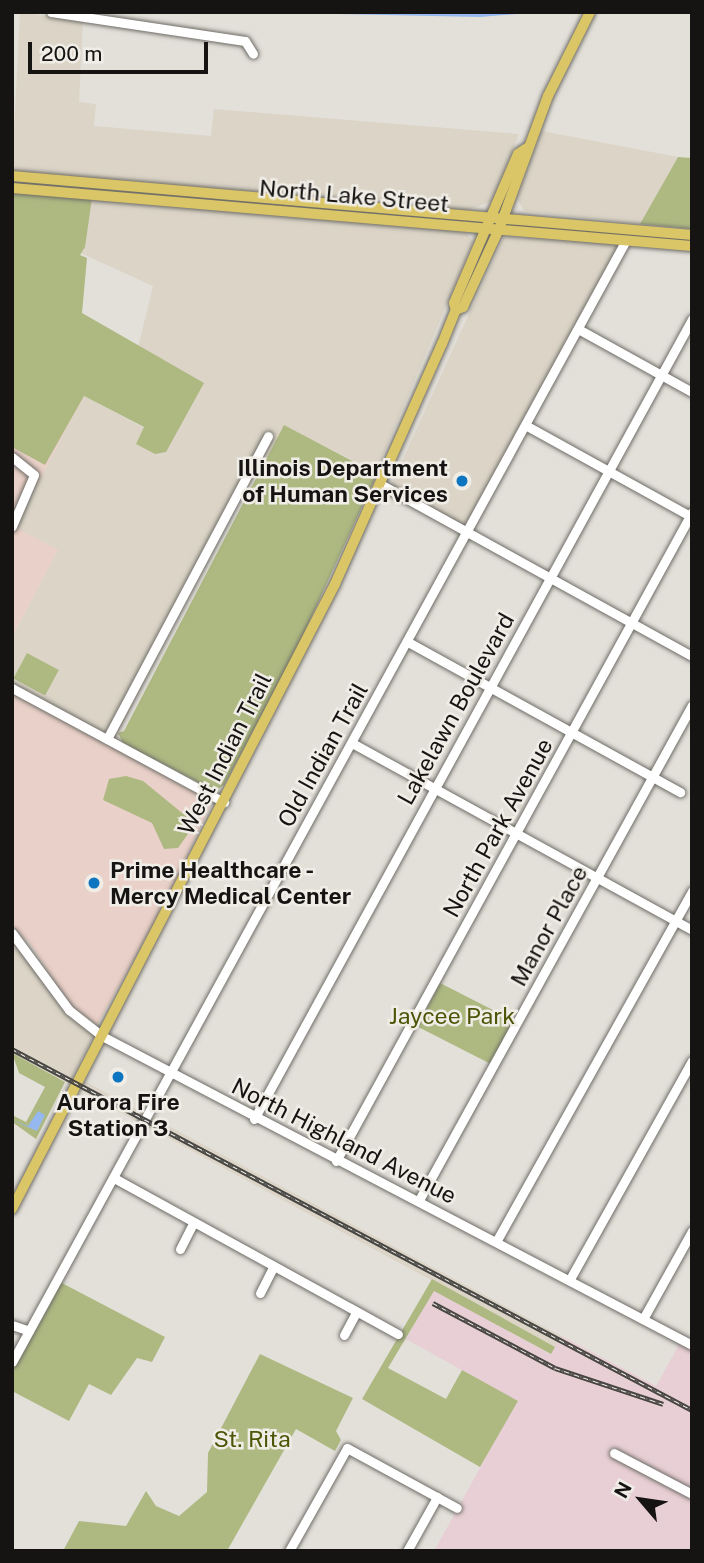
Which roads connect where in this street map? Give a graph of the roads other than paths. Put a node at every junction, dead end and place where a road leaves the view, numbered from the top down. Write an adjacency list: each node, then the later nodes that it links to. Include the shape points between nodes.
1 (51, 12): 3 (street, via 245,41)
2 (590, 12): 4 (main road, West Indian Trail)
3 (253, 54)
4 (527, 148): 7 (main road, West Indian Trail, via 518,153); 8 (main road, West Indian Trail, via 529,156)
5 (12, 176): 7 (main road, North Lake Street)
6 (12, 188): 9 (main road, North Lake Street)
7 (491, 217): 8 (main road, North Lake Street); 9 (main road, West Indian Trail)
8 (503, 218): 10 (main road, West Indian Trail); 11 (main road, North Lake Street)
9 (486, 228): 10 (main road, North Lake Street); 14 (main road, West Indian Trail, via 454,303)
10 (499, 229): 12 (main road, North Lake Street); 14 (main road, West Indian Trail, via 463,307)
11 (692, 234)
12 (626, 240): 13 (main road, North Lake Street); 16 (street, Old Indian Trail)
13 (692, 247)
14 (456, 310): 23 (main road, West Indian Trail)
15 (692, 319): 17 (street, Lakelawn Boulevard)
16 (580, 330): 17 (street); 19 (street, Old Indian Trail)
17 (662, 375): 18 (street); 22 (street, Lakelawn Boulevard)
18 (692, 392)
19 (527, 426): 22 (street); 26 (street, Old Indian Trail)
20 (268, 436): 35 (street)
21 (12, 457): 25 (street, via 34,474)
22 (609, 471): 24 (street); 27 (street, Lakelawn Boulevard)
23 (382, 485): 26 (street); 40 (main road, West Indian Trail)
24 (691, 515): 28 (street, North Park Avenue)
25 (12, 526)
26 (468, 532): 27 (street); 29 (street, Old Indian Trail)
27 (550, 578): 28 (street); 31 (street, Lakelawn Boulevard)
28 (632, 623): 30 (street); 34 (street, North Park Avenue)
29 (408, 642): 31 (street); 36 (street, Old Indian Trail)
30 (692, 656)
31 (490, 687): 34 (street); 38 (street, Lakelawn Boulevard)
32 (12, 688): 35 (street)
33 (692, 705): 37 (street, Manor Place)
34 (572, 732): 37 (street); 41 (street, North Park Avenue)
35 (107, 740): 40 (street)
36 (352, 743): 38 (street); 49 (street, Old Indian Trail)
37 (653, 777): 39 (street); 42 (street, Manor Place)
38 (434, 789): 41 (street); 50 (street, Lakelawn Boulevard)
39 (680, 792)
40 (224, 802): 47 (main road, West Indian Trail)
41 (516, 834): 42 (street); 51 (street, North Park Avenue)
42 (597, 879): 44 (street); 53 (street, Manor Place)
43 (692, 891): 44 (street)
44 (675, 921): 45 (street); 57 (street)
45 (692, 930)
46 (12, 933): 47 (street, North Highland Avenue, via 69,1010)
47 (102, 1036): 49 (street, North Highland Avenue); 54 (main road, West Indian Trail)
48 (692, 1061): 60 (street)
49 (171, 1073): 50 (street, North Highland Avenue); 52 (street, Old Indian Trail)
50 (254, 1119): 51 (street, North Highland Avenue)
51 (336, 1161): 53 (street, North Highland Avenue)
52 (114, 1178): 55 (street); 65 (street, Old Indian Trail)
53 (419, 1200): 57 (street, North Highland Avenue)
54 (12, 1209)
55 (193, 1224): 58 (street); 59 (street)
56 (692, 1230): 63 (street)
57 (497, 1240): 60 (street, North Highland Avenue)
58 (180, 1249)
59 (273, 1267): 61 (street); 62 (street)
60 (570, 1279): 63 (street, North Highland Avenue)
61 (260, 1293)
62 (356, 1312): 66 (street); 67 (street)
63 (643, 1319): 68 (street, North Highland Avenue)
64 (12, 1325): 65 (street)
65 (29, 1331): 69 (street, Old Indian Trail)
66 (398, 1334)
67 (344, 1335)
68 (692, 1345)
69 (12, 1362)
70 (614, 1452): 71 (street)
71 (692, 1494)
72 (437, 1497): 73 (street); 74 (street, via 347,1448); 75 (street)
73 (457, 1508)
74 (289, 1551)
75 (407, 1551)

